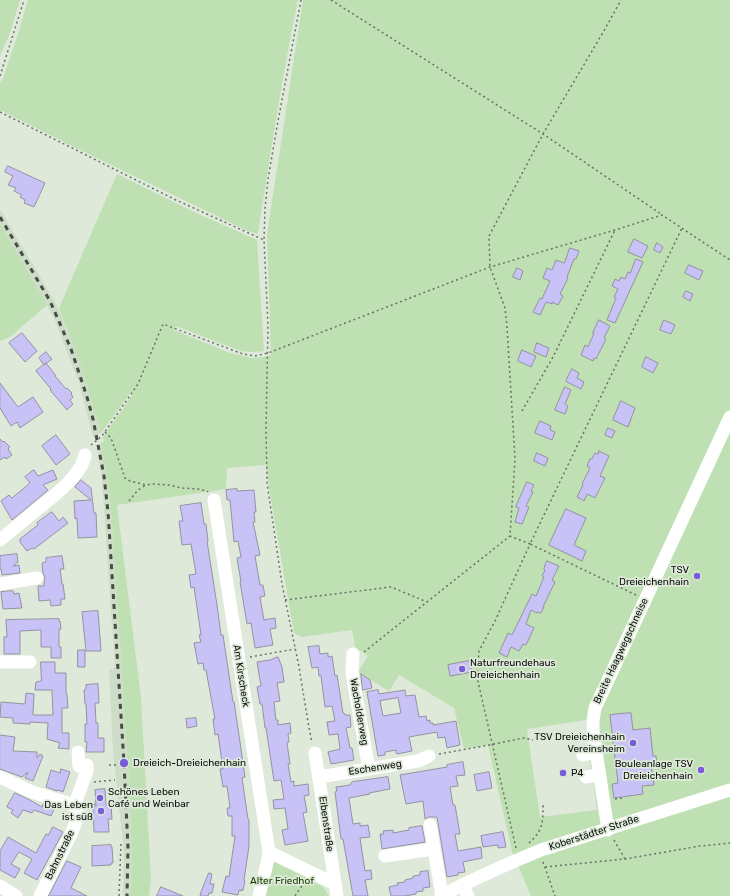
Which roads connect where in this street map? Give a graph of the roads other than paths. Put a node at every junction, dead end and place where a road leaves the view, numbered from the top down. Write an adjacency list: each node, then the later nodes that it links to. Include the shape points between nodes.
1 (730, 417): 11 (street, Breite Haagwegschneise, via 595,708 593,721 587,732)
2 (88, 450): 4 (street, via 85,460 62,489)
3 (214, 500): 25 (street, Am Kirscheck)
4 (0, 540)
5 (38, 578): 6 (street)
6 (0, 584)
7 (353, 654): 15 (street, Wacholderweg, via 352,673)
8 (0, 662): 9 (street)
9 (30, 662)
10 (78, 752): 21 (street, Bahnstraße, via 79,766 86,765 87,771)
11 (596, 752): 13 (street); 16 (street, Breite Haagwegschneise)
12 (315, 753): 17 (street, Eibenstraße)
13 (583, 755)
14 (429, 756): 15 (street, Eschenweg, via 418,761)
15 (369, 769): 17 (street, Eschenweg)
16 (599, 775): 18 (street); 23 (street, Breite Haagwegschneise)
17 (319, 777): 28 (street, Eibenstraße)
18 (586, 777)
19 (0, 778): 21 (street)
20 (730, 790): 23 (street, Koberstädter Straße)
21 (74, 806): 31 (street, Bahnstraße, via 78,812 72,832)
22 (430, 825): 24 (street, Koberstädter Straße)
23 (608, 830): 29 (street, Koberstädter Straße, via 519,859)
24 (434, 849): 26 (street); 33 (street, Koberstädter Straße)
25 (269, 852): 28 (street, via 318,876); 32 (street, Am Kirscheck)
26 (386, 856)
27 (0, 886): 30 (street)
28 (336, 890)
29 (465, 890): 33 (street, Koberstädter Straße)
30 (16, 896)
31 (40, 896)
32 (259, 896)
33 (441, 896)

